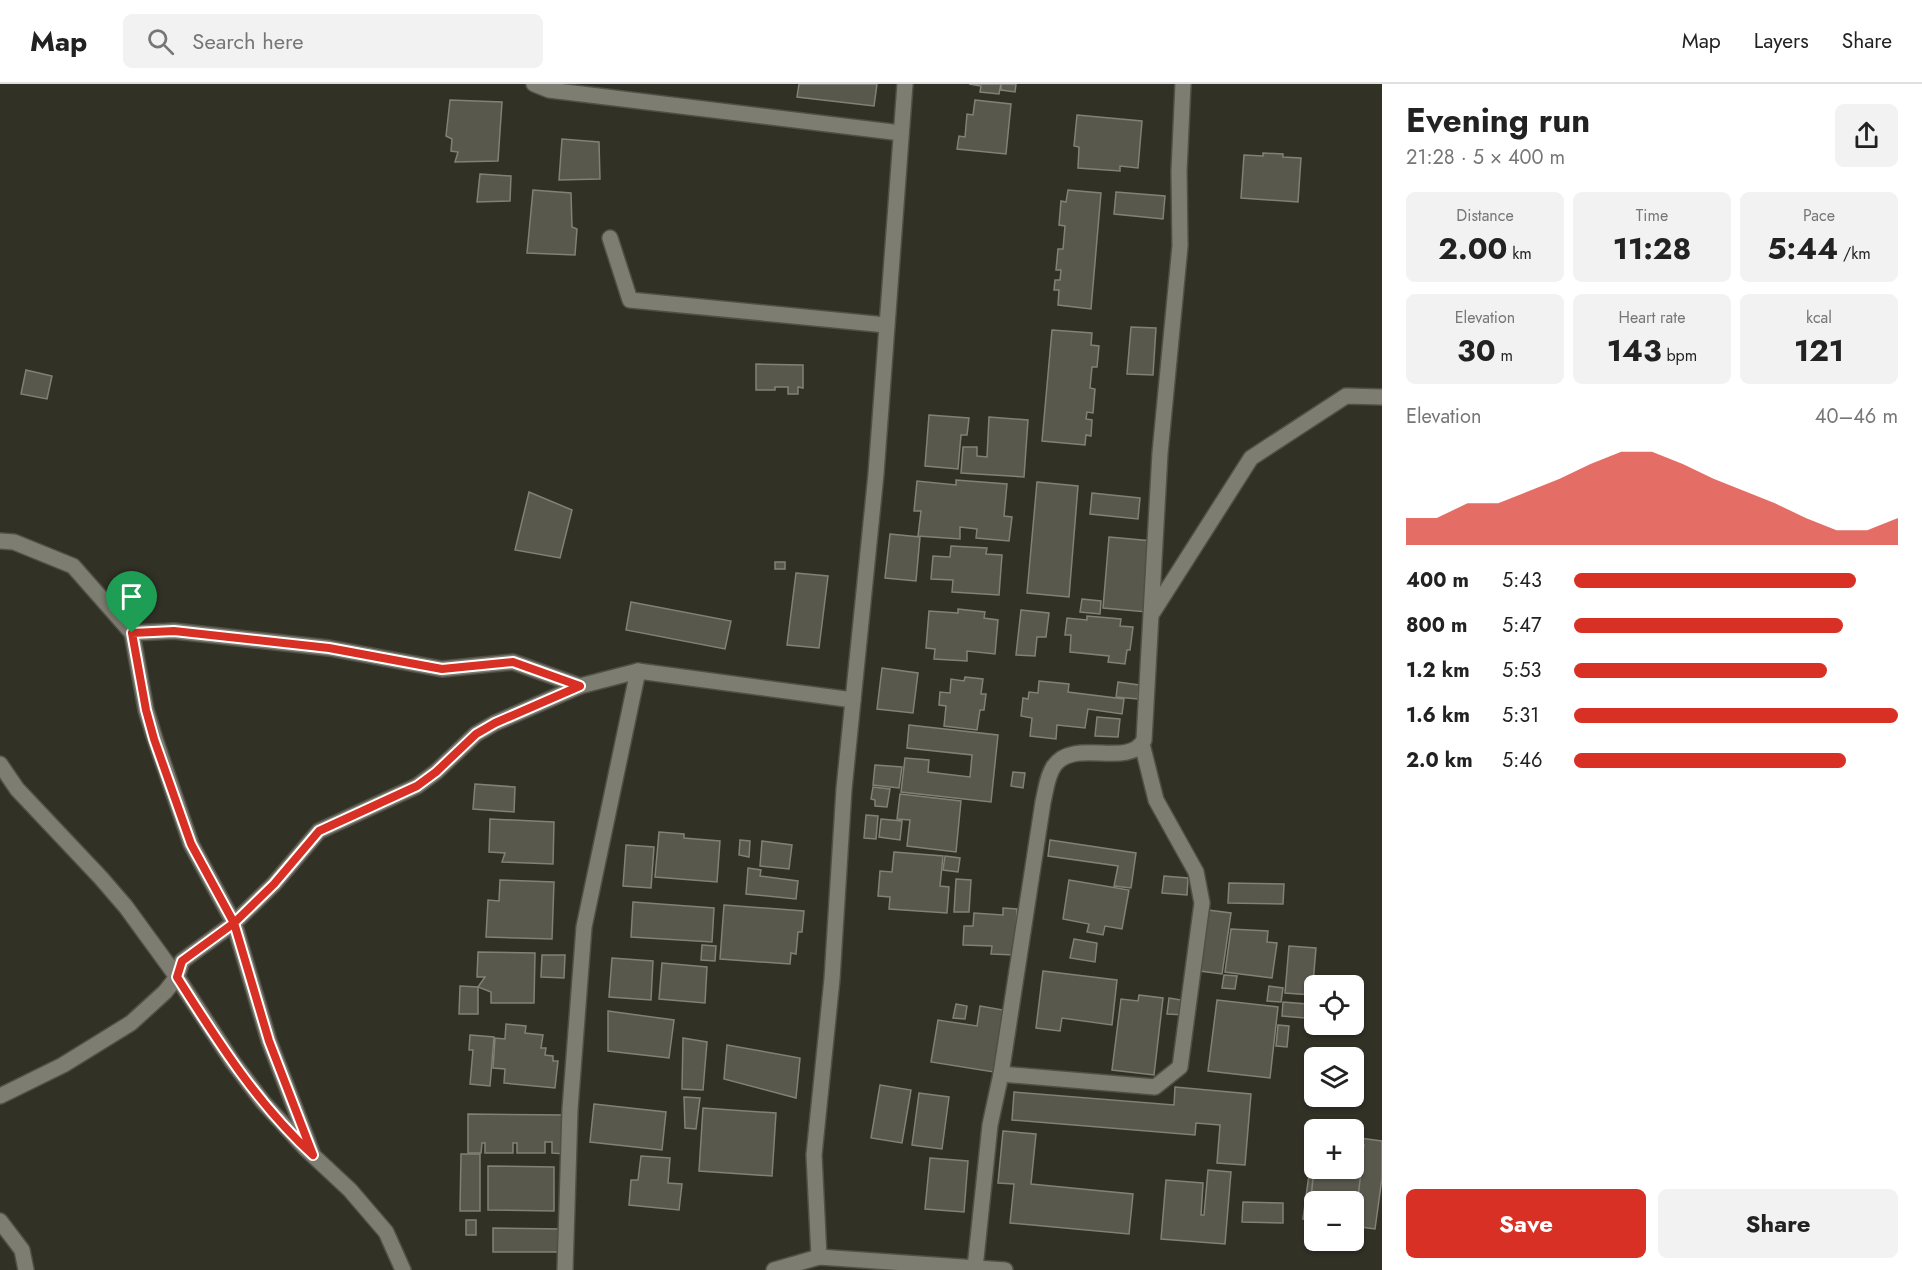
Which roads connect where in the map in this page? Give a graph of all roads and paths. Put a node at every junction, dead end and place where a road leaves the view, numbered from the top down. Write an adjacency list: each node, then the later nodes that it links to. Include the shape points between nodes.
1 (534, 84): 4 (street, via 549,90)
2 (904, 84): 4 (street)
3 (1182, 84): 9 (street, via 1180,246 1160,453)
4 (901, 133): 6 (street)
5 (610, 238): 6 (street, via 630,300)
6 (886, 325): 13 (street, via 876,474)
7 (1382, 397): 9 (street, via 1346,396 1251,458)
8 (0, 541): 10 (street, via 14,542 73,566)
9 (1152, 615): 14 (street)
10 (132, 633): 12 (street, via 174,631 329,648 442,669 513,662); 16 (street, via 154,739 191,844)
11 (638, 671): 12 (street); 13 (street); 26 (street, via 584,927 570,1109)
12 (580, 686): 16 (street, via 495,723 476,734 417,786 319,831)
13 (853, 700): 22 (street, via 814,1155)
14 (1142, 744): 18 (street, via 1129,752 1068,755 1061,758 1049,777); 18 (street, via 1156,800 1196,872 1202,903 1180,1067 1155,1087)
15 (0, 764): 17 (street, via 17,789 126,908)
16 (234, 923): 17 (street, via 182,961); 20 (street, via 269,1041)
17 (177, 977): 19 (street, via 130,1023 63,1065); 20 (street, via 263,1102)
18 (1001, 1074): 23 (street, via 990,1125)
19 (0, 1096)
20 (313, 1155): 25 (street, via 386,1232)
21 (0, 1221): 24 (street, via 22,1250)
22 (819, 1257): 23 (street); 27 (street)
23 (975, 1268): 28 (street)
24 (26, 1270)
25 (403, 1270)
26 (565, 1270)
27 (774, 1270)
28 (1005, 1270)

